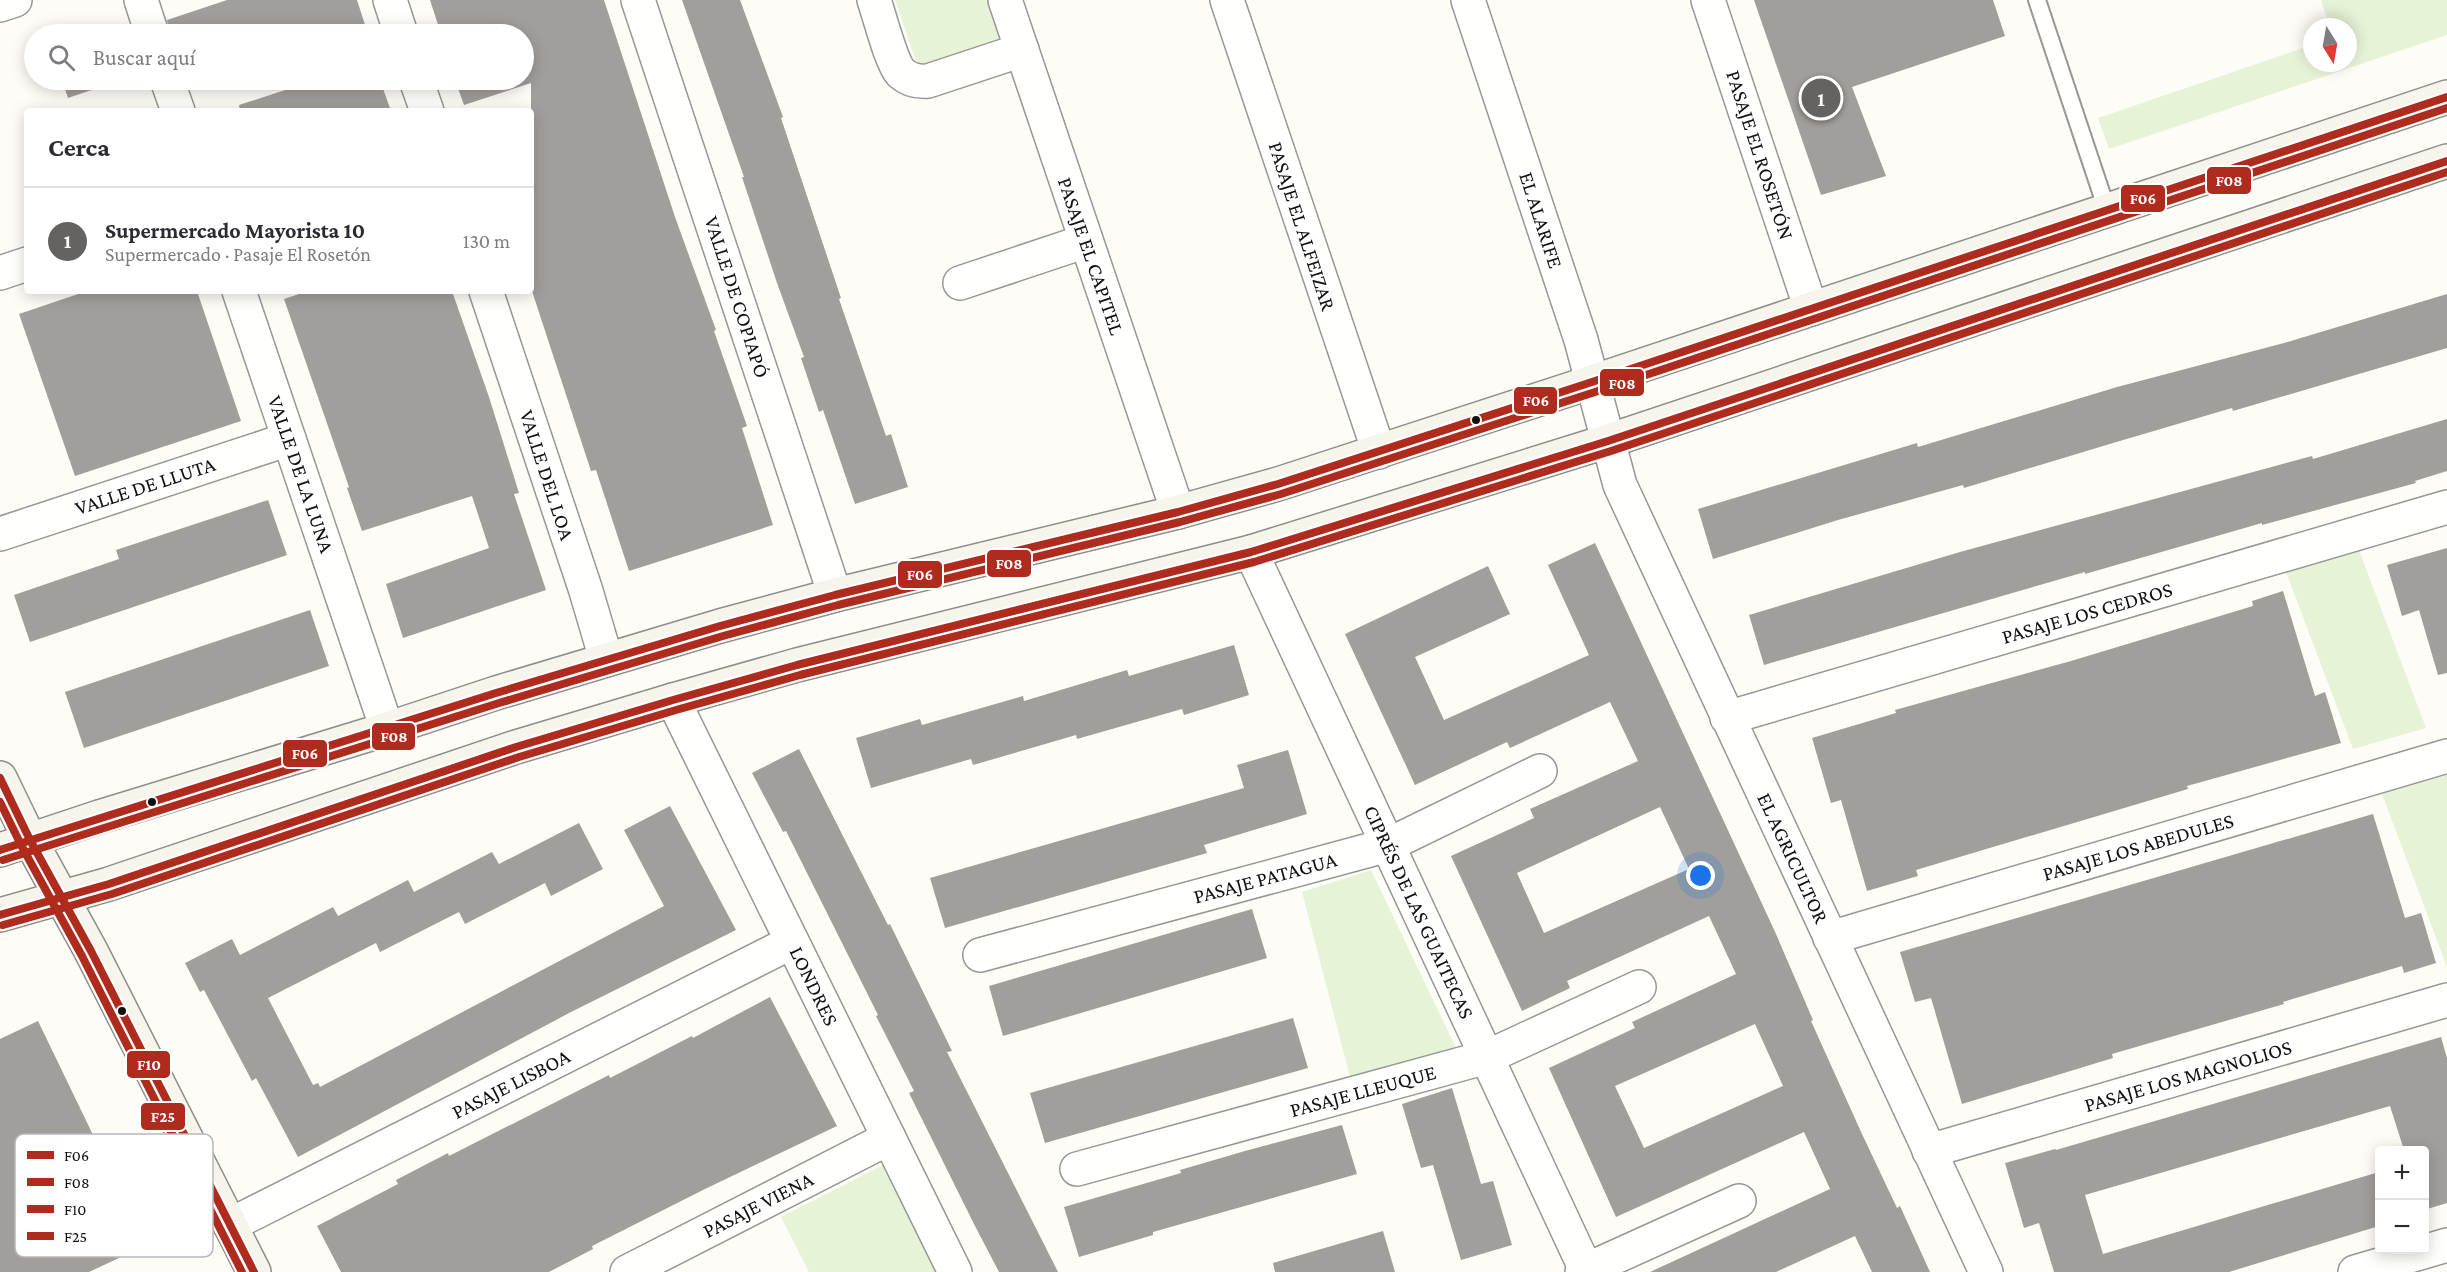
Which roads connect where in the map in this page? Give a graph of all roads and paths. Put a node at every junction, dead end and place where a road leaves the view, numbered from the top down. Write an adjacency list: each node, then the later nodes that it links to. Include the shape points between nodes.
1 (15, 0): 11 (street)
2 (141, 0): 12 (street)
3 (390, 0): 13 (street)
4 (638, 0): 37 (street, VALLE DE COPIAPÓ)
5 (874, 0): 14 (street, via 895,61 909,79 928,81)
6 (1005, 0): 14 (street, PASAJE EL CAPITEL)
7 (1227, 0): 32 (street, PASAJE EL ALFEIZAR)
8 (1468, 0): 29 (street, EL ALARIFE)
9 (1708, 0): 28 (street, PASAJE EL ROSETÓN)
10 (2037, 0): 21 (lane)
11 (0, 5)
12 (149, 24)
13 (398, 24)
14 (1022, 50): 22 (street, PASAJE EL CAPITEL)
15 (171, 90): 18 (street)
16 (420, 90): 19 (street)
17 (2447, 97): 21 (main road)
18 (177, 108)
19 (426, 108)
20 (2447, 161): 31 (main road)
21 (2108, 210): 28 (main road)
22 (1086, 241): 25 (street); 34 (street, PASAJE EL CAPITEL)
23 (24, 265): 24 (street)
24 (0, 273)
25 (960, 283)
26 (240, 294): 30 (street, VALLE DE LA LUNA)
27 (487, 294): 38 (street, VALLE DEL LOA)
28 (1811, 309): 29 (main road)
29 (1592, 382): 31 (street, EL ALARIFE); 32 (main road)
30 (289, 439): 35 (street, VALLE DE LLUTA); 41 (street, VALLE DE LA LUNA)
31 (1608, 441): 36 (main road); 40 (street, EL AGRICULTOR, via 1620,485)
32 (1379, 452): 34 (main road)
33 (2447, 507): 40 (street, PASAJE LOS CEDROS)
34 (1178, 512): 37 (main road)
35 (0, 534)
36 (1251, 552): 39 (main road, via 797,665); 46 (street, CIPRÉS DE LAS GUAITECAS)
37 (835, 595): 38 (main road)
38 (606, 660): 41 (main road)
39 (673, 700): 47 (main road, via 516,747); 50 (street, LONDRES)
40 (1728, 718): 49 (street, EL AGRICULTOR)
41 (387, 729): 45 (main road)
42 (2447, 756): 49 (street, PASAJE LOS ABEDULES)
43 (1540, 771): 46 (street, PASAJE PATAGUA)
44 (0, 778): 45 (main road)
45 (15, 845): 47 (main road)
46 (1388, 845): 51 (street, PASAJE PATAGUA); 54 (street, CIPRÉS DE LAS GUAITECAS)
47 (61, 898): 48 (main road); 55 (main road)
48 (0, 915)
49 (1830, 938): 57 (street, EL AGRICULTOR)
50 (792, 942): 56 (street, LONDRES); 61 (street, PASAJE LISBOA)
51 (980, 955)
52 (1639, 987): 54 (street, PASAJE LLEUQUE)
53 (2447, 1000): 57 (street, PASAJE LOS MAGNOLIOS)
54 (1487, 1057): 58 (street, PASAJE LLEUQUE); 66 (street, CIPRÉS DE LAS GUAITECAS)
55 (184, 1134)
56 (889, 1138): 64 (street, PASAJE VIENA); 65 (street, LONDRES)
57 (1929, 1151): 67 (street, EL AGRICULTOR)
58 (1077, 1169)
59 (213, 1191): 61 (main road)
60 (1739, 1201): 66 (street)
61 (230, 1225): 63 (main road)
62 (2447, 1245): 68 (street)
63 (254, 1272)
64 (627, 1272)
65 (955, 1272)
66 (1585, 1272)
67 (1986, 1272)
68 (2355, 1272)

